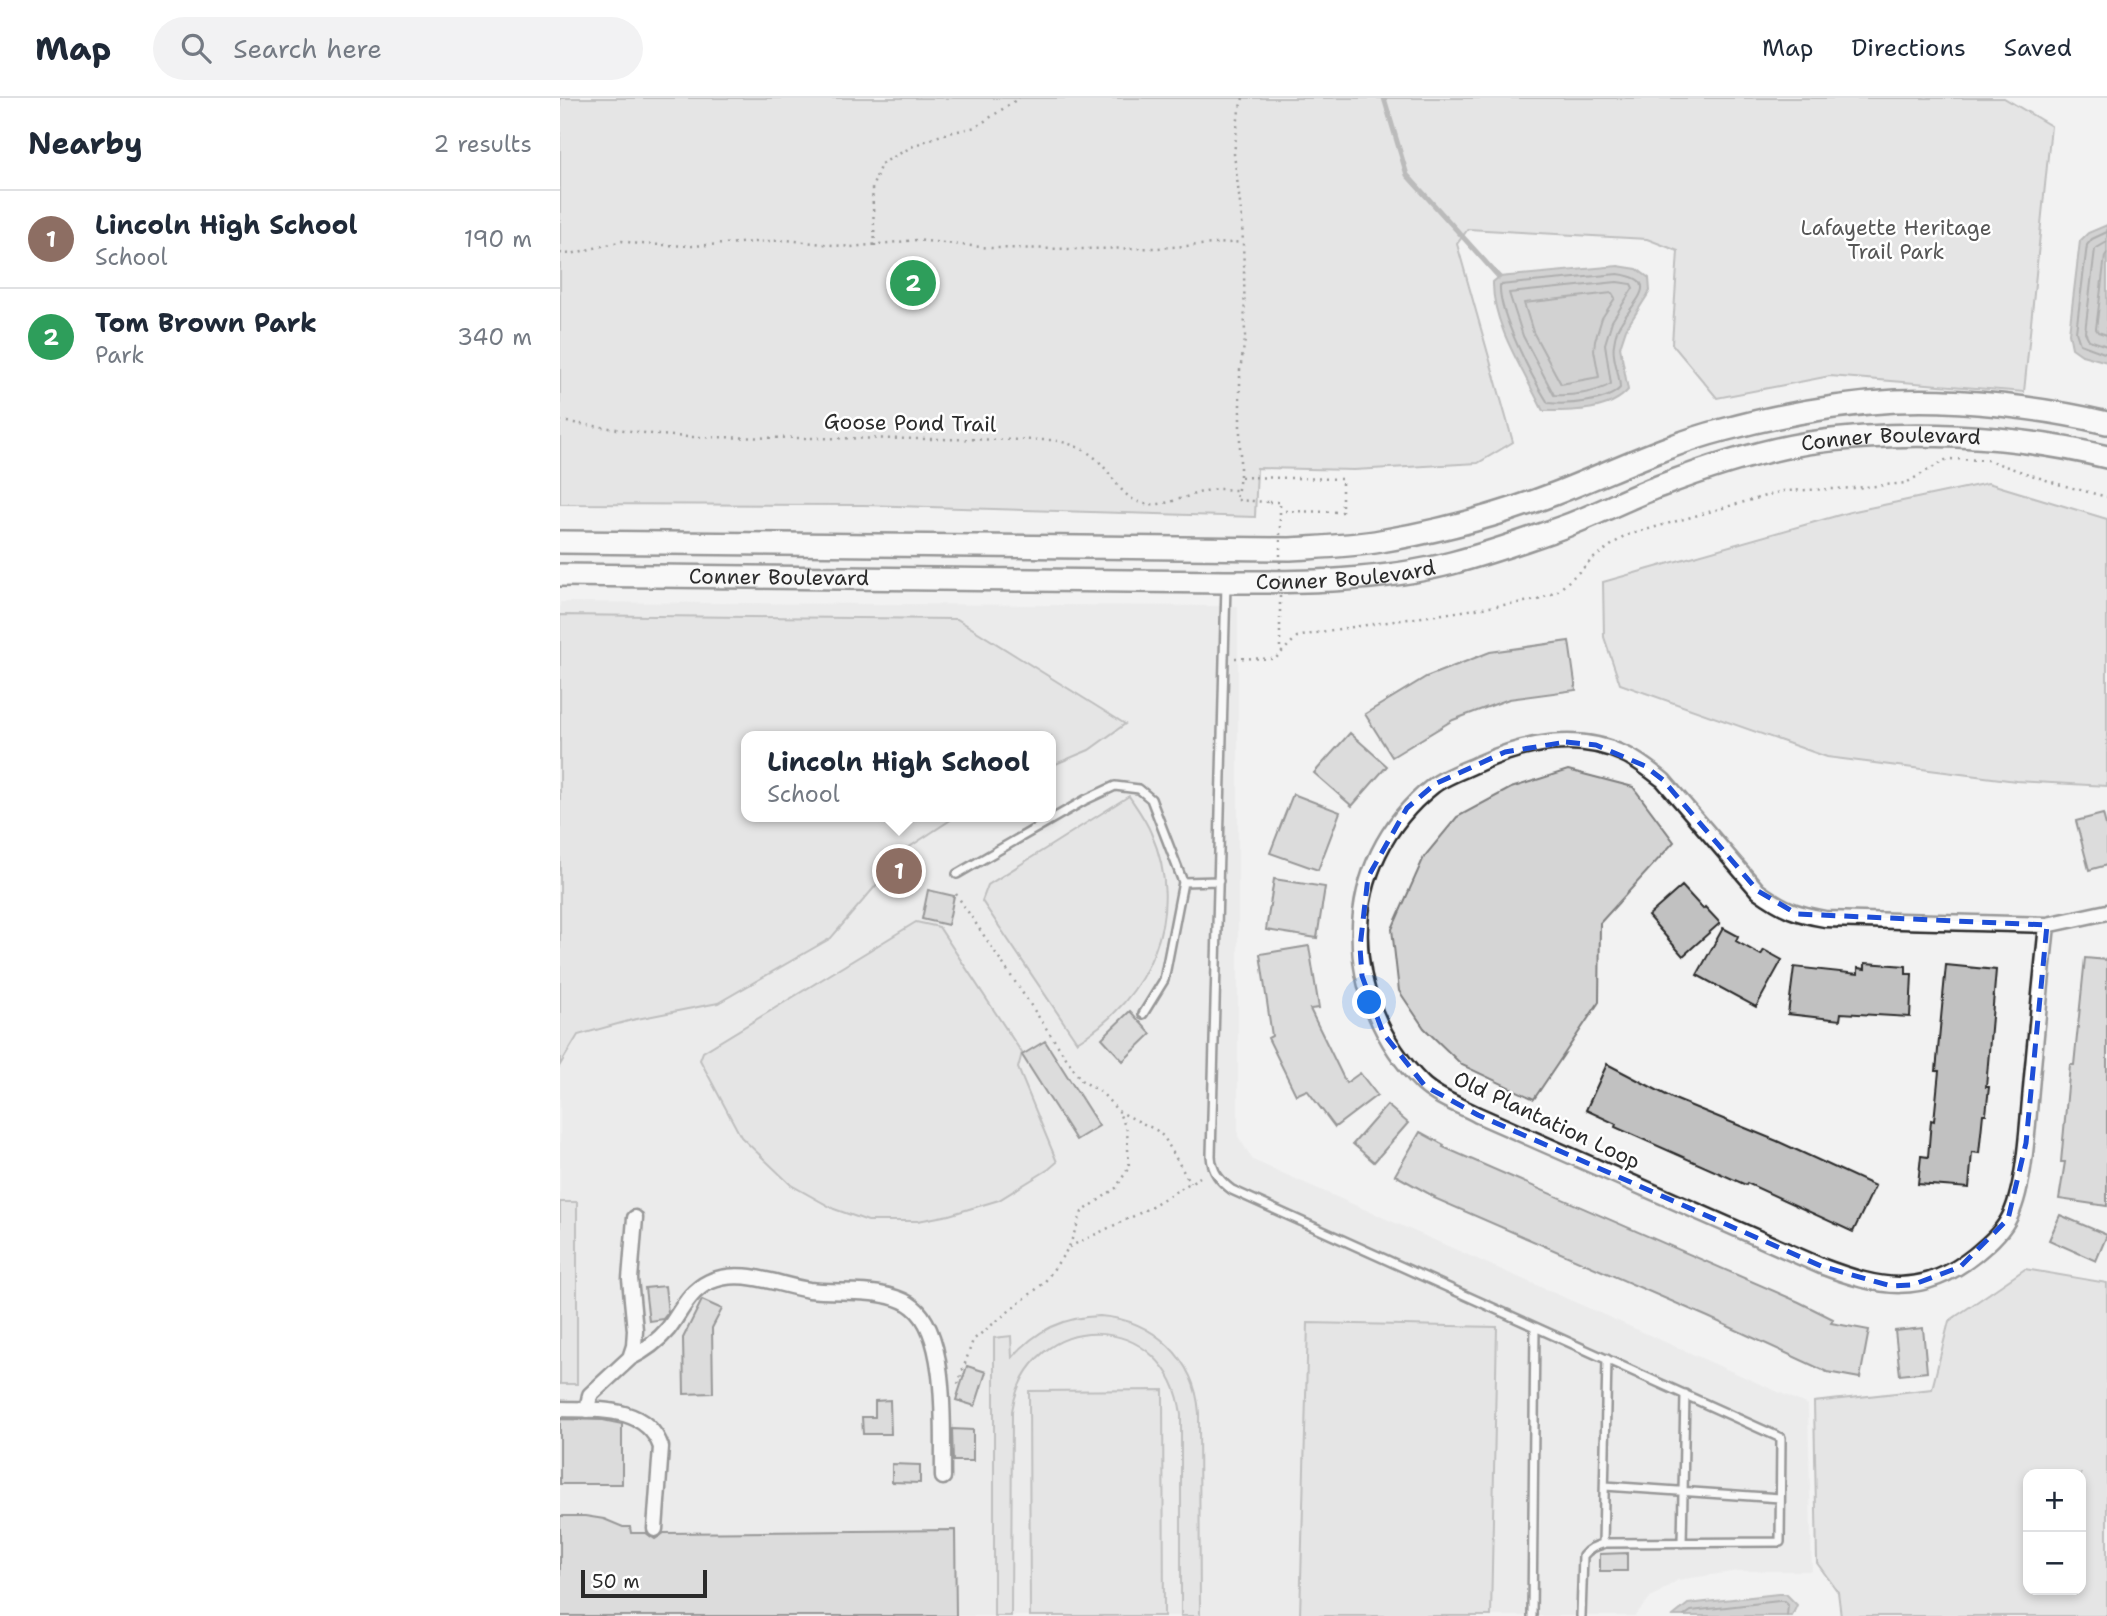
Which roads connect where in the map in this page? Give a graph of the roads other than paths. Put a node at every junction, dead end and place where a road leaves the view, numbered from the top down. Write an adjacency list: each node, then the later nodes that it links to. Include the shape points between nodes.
1 (2107, 423): 4 (main road, Conner Boulevard, via 2032,409 1945,402 1897,401 1817,409 1722,430 1639,457 1553,494 1441,530 1359,543)
2 (2107, 457): 6 (main road, Conner Boulevard, via 2023,441 1961,436 1808,443 1659,486 1564,527 1451,563 1339,579)
3 (560, 542): 4 (main road, Conner Boulevard)
4 (1226, 549): 6 (main road)
5 (560, 575): 6 (main road, Conner Boulevard)
6 (1226, 582): 10 (lane)
7 (1056, 817): 11 (lane, via 1115,786 1139,789 1151,799)
8 (1047, 822): 9 (lane)
9 (957, 874)
10 (1219, 881): 11 (lane); 16 (lane, via 1211,1156 1222,1183)
11 (1183, 882): 14 (lane, via 1164,980)
12 (2107, 912): 13 (street, Old Plantation Loop)
13 (2047, 925): 13 (street, Old Plantation Loop, via 2026,1143 2008,1219 1990,1242 1960,1267 1912,1285 1891,1286 1821,1266 1478,1115 1425,1086 1383,1033 1364,985 1360,947 1360,916 1368,877 1386,838 1408,808 1435,784 1505,752 1566,742 1623,754 1654,773 1758,891 1797,914 1825,919)
14 (1143, 1014)
15 (635, 1218): 17 (street, via 630,1279 635,1330)
16 (1535, 1327): 18 (lane); 29 (lane)
17 (630, 1358): 21 (street, via 590,1395); 22 (street, via 659,1339 699,1288 725,1277 900,1300 914,1307 936,1347)
18 (1607, 1359): 19 (lane); 23 (lane)
19 (1685, 1394): 24 (lane); 25 (lane, via 1781,1437)
20 (560, 1409): 21 (street)
21 (587, 1410): 26 (street, via 627,1413 656,1435 661,1447)
22 (943, 1477)
23 (1605, 1486): 24 (lane); 28 (lane)
24 (1683, 1491): 25 (lane); 27 (lane)
25 (1780, 1499): 27 (lane, via 1780,1542)
26 (655, 1529)
27 (1682, 1543): 28 (lane)
28 (1604, 1544): 30 (lane, via 1583,1556)
29 (1532, 1616)
30 (1581, 1616)

